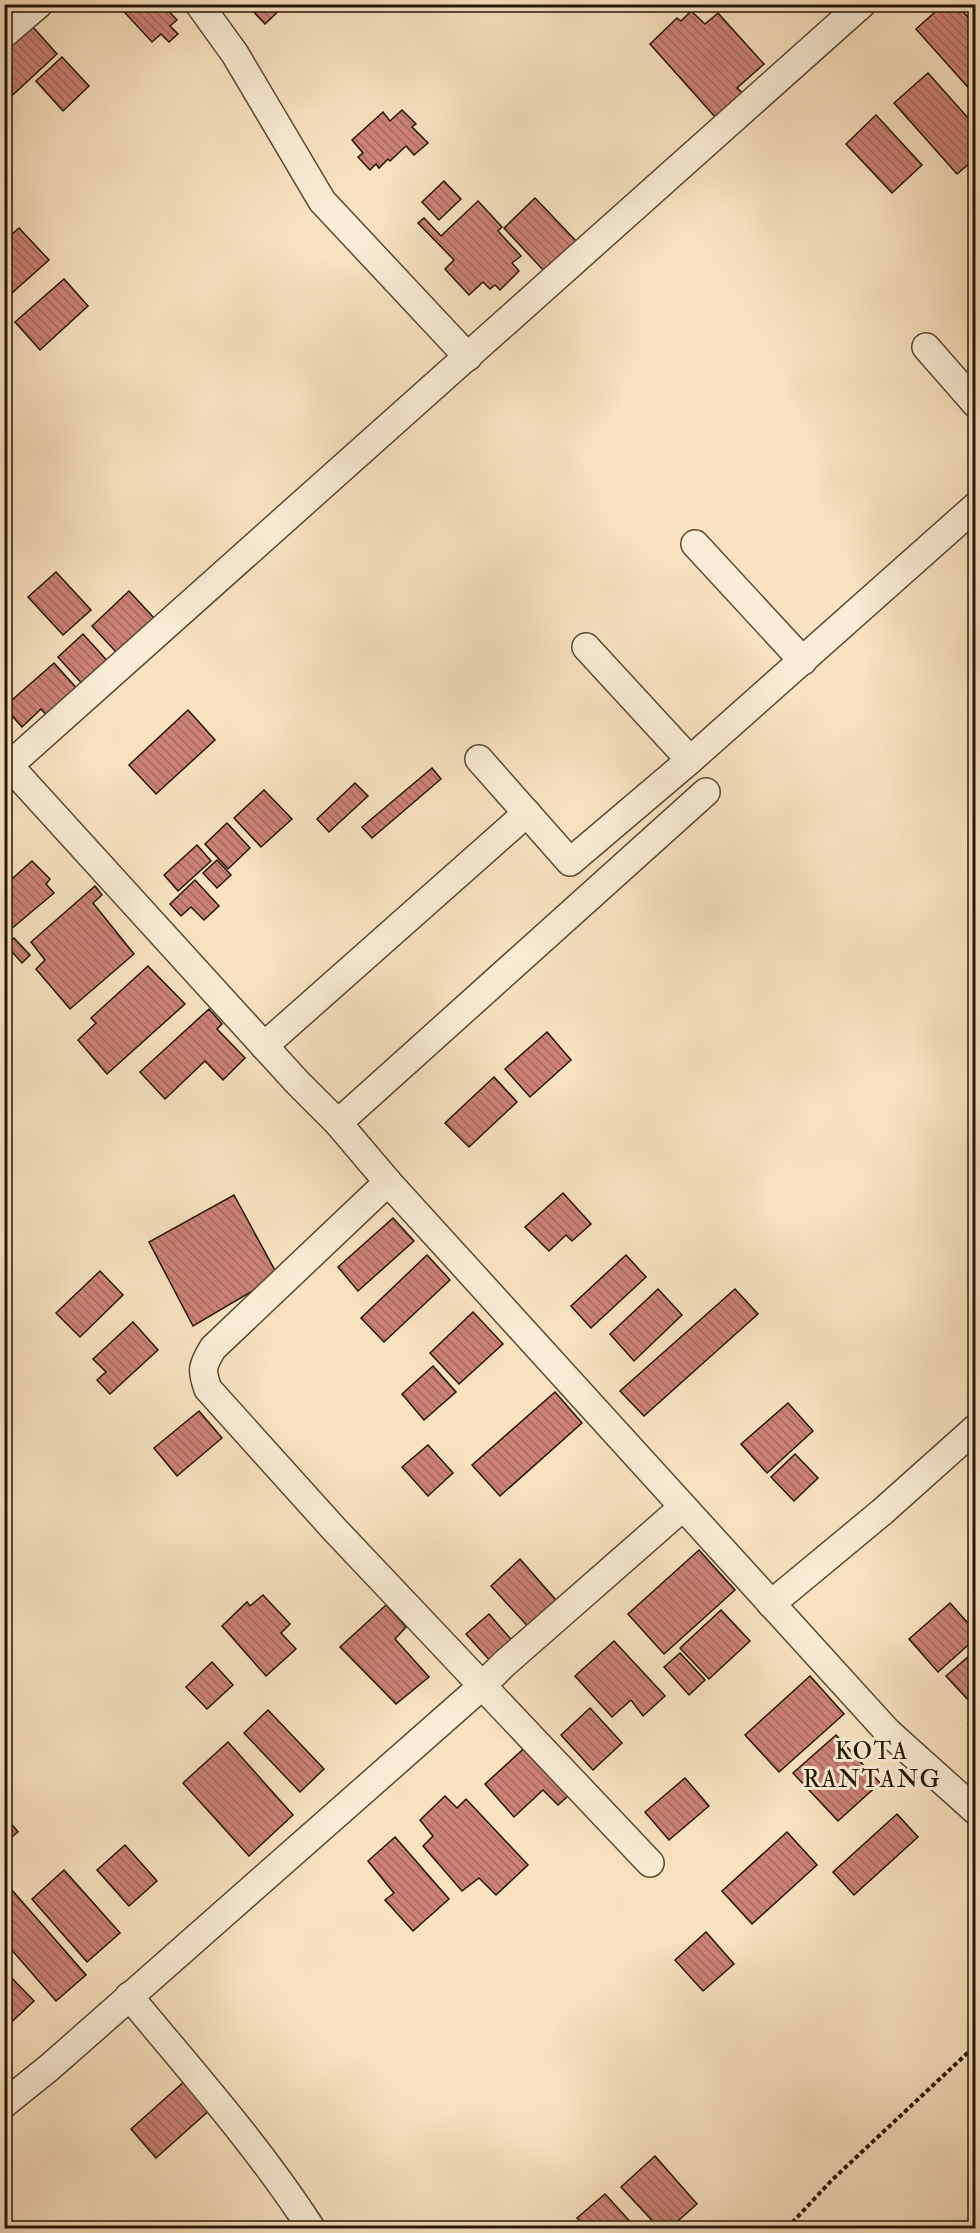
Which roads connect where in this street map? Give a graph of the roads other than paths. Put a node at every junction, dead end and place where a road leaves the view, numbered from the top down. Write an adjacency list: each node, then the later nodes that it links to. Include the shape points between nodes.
1 (39, 4): 4 (street)
2 (199, 4): 6 (street, via 235,54 322,201)
3 (862, 4): 6 (street)
4 (4, 34)
5 (926, 347): 7 (street)
6 (468, 357): 14 (street)
7 (975, 404)
8 (975, 506): 11 (street)
9 (695, 544): 11 (street)
10 (586, 647): 13 (street)
11 (803, 661): 13 (street)
12 (479, 759): 16 (street)
13 (690, 760): 16 (street, via 570,862)
14 (6, 765): 17 (street)
15 (706, 792): 18 (street)
16 (527, 813): 17 (street)
17 (264, 1046): 18 (street)
18 (338, 1123): 19 (street)
19 (388, 1182): 21 (street); 23 (street, via 213,1348 202,1373 208,1389)
20 (975, 1428): 22 (street)
21 (683, 1506): 22 (street); 23 (street)
22 (771, 1604): 24 (street, via 888,1732)
23 (482, 1686): 25 (street); 26 (street)
24 (975, 1810)
25 (650, 1863)
26 (129, 1996): 27 (street); 28 (street, via 255,2148)
27 (4, 2104)
28 (311, 2229)

